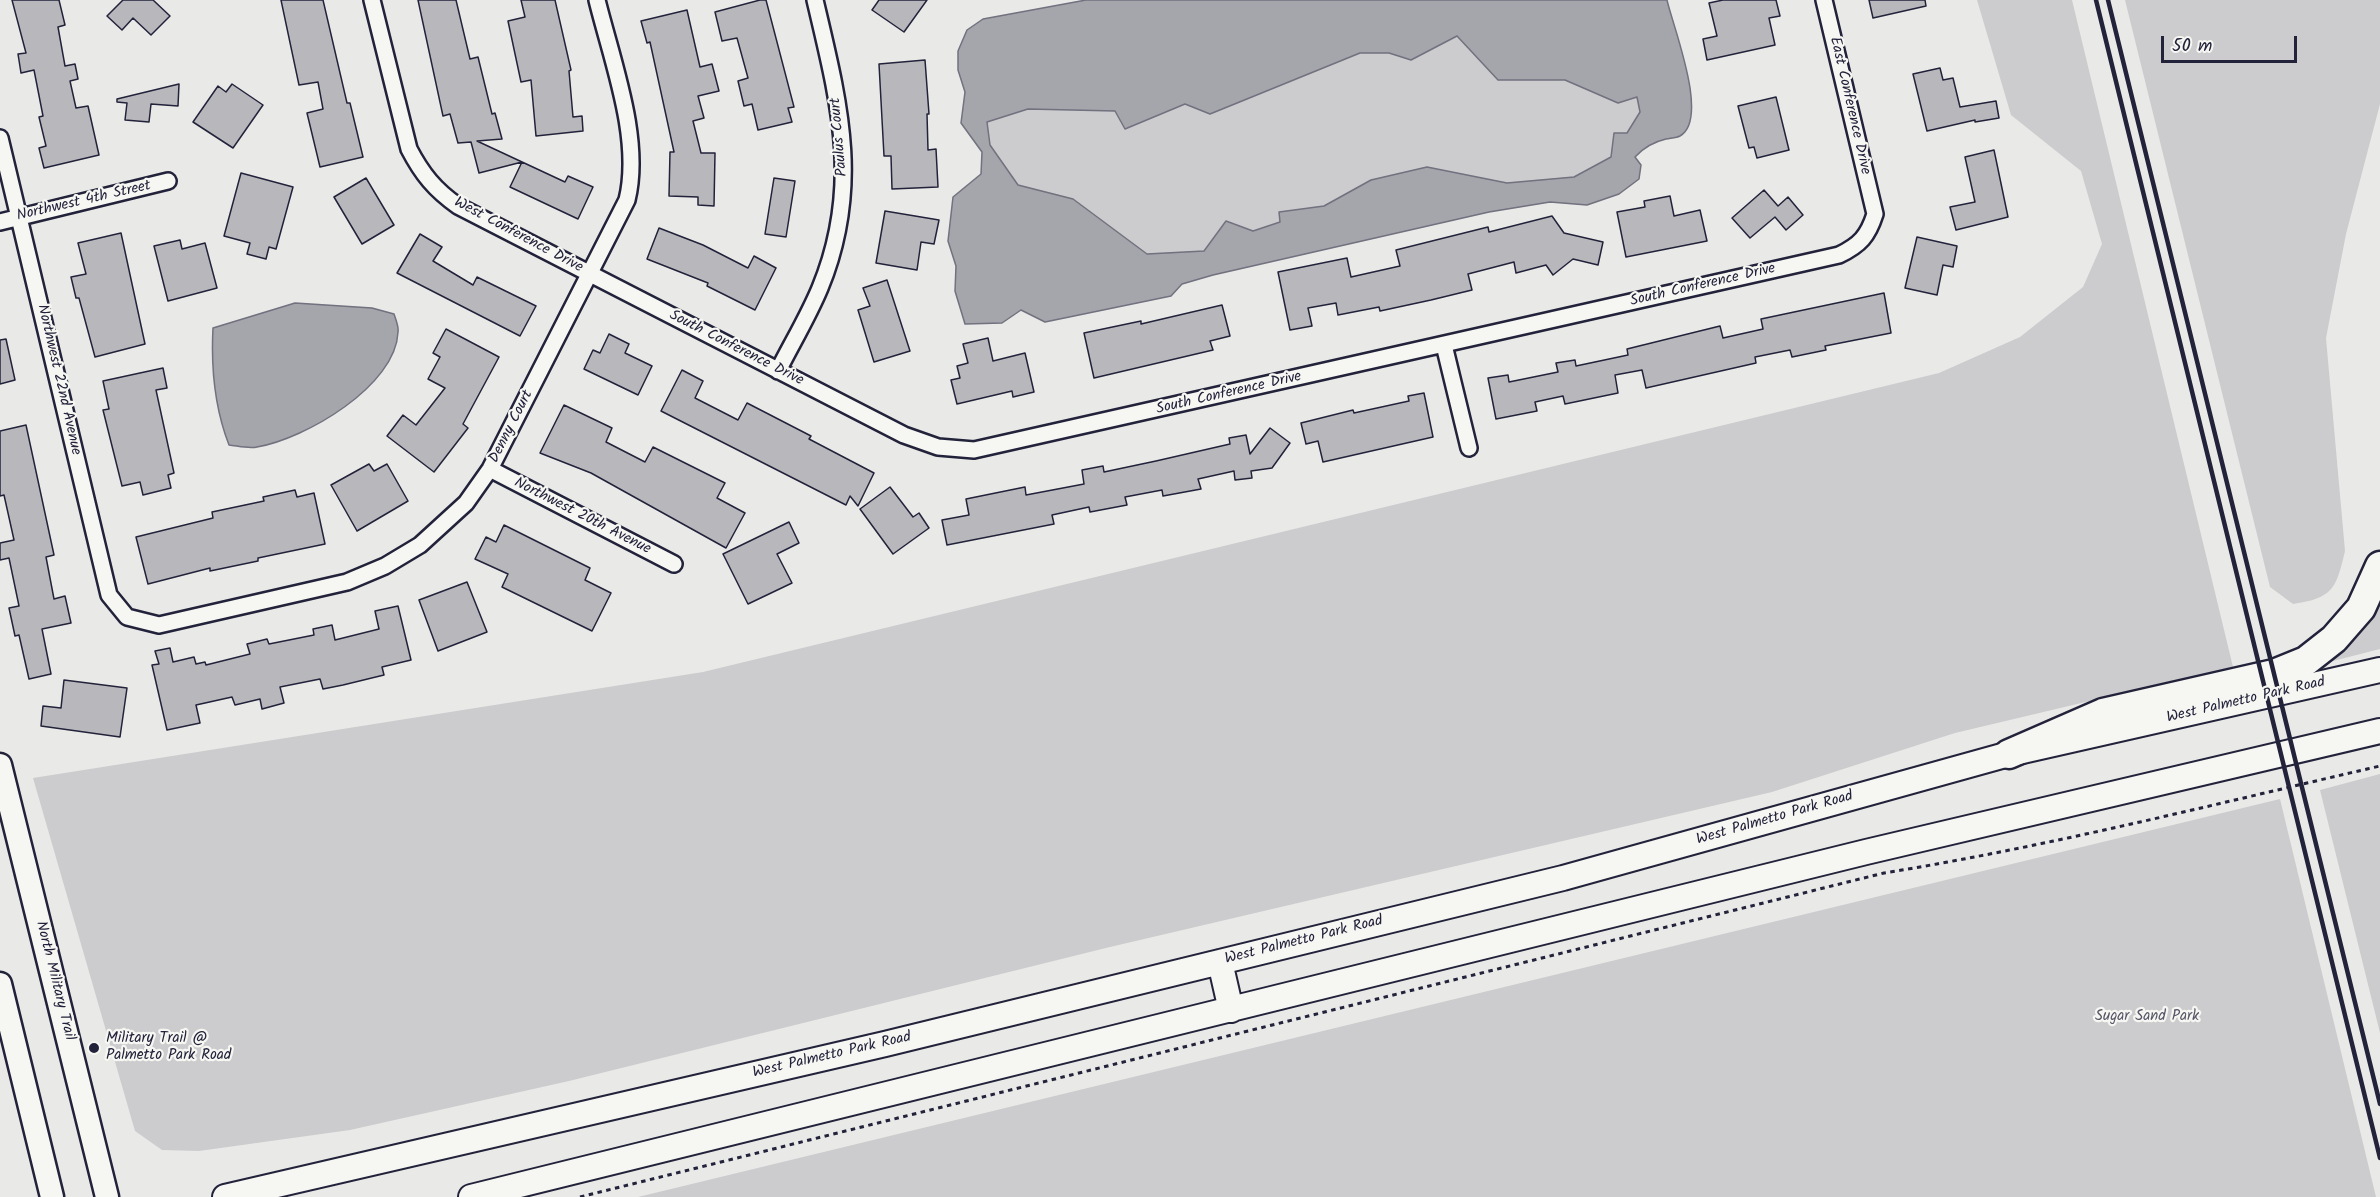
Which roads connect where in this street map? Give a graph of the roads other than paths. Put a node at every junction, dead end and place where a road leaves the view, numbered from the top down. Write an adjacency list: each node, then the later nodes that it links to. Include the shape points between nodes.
1 (372, 0): 10 (street, West Conference Drive, via 404,134 429,182 458,206)
2 (597, 0): 10 (street, Denny Court, via 633,157 627,200)
3 (815, 0): 12 (street, Paulus Court, via 842,122 842,206 820,286)
4 (1824, 0): 7 (street, East Conference Drive)
5 (0, 138): 8 (street, Northwest 22nd Avenue)
6 (168, 181): 8 (street, Northwest 4th Street)
7 (1874, 212): 11 (street, South Conference Drive, via 1869,232 1857,247 1839,255)
8 (19, 217): 9 (street, Northwest 4th Street); 17 (street, Northwest 22nd Avenue, via 110,595)
9 (0, 222)
10 (590, 274): 12 (street, South Conference Drive); 14 (street, Denny Court)
11 (1444, 345): 12 (street, South Conference Drive, via 974,450 921,442); 13 (street)
12 (778, 371)
13 (1469, 448)
14 (490, 469): 15 (street, Northwest 20th Avenue); 17 (street, Denny Court, via 466,503 437,532 366,575 159,626)
15 (674, 564)
16 (2380, 566): 20 (highway, via 2372,589 2348,625 2320,652 2293,668 2103,713)
17 (127, 617)
18 (2380, 670): 20 (main road, West Palmetto Park Road)
19 (2380, 731): 24 (main road, via 1866,852)
20 (2009, 754): 22 (main road, West Palmetto Park Road, via 1563,878)
21 (0, 765): 26 (main road, North Military Trail)
22 (1220, 962): 24 (main road); 27 (main road, West Palmetto Park Road)
23 (0, 984): 25 (main road)
24 (1231, 1010): 28 (main road)
25 (52, 1197)
26 (107, 1197)
27 (225, 1197)
28 (471, 1197)

